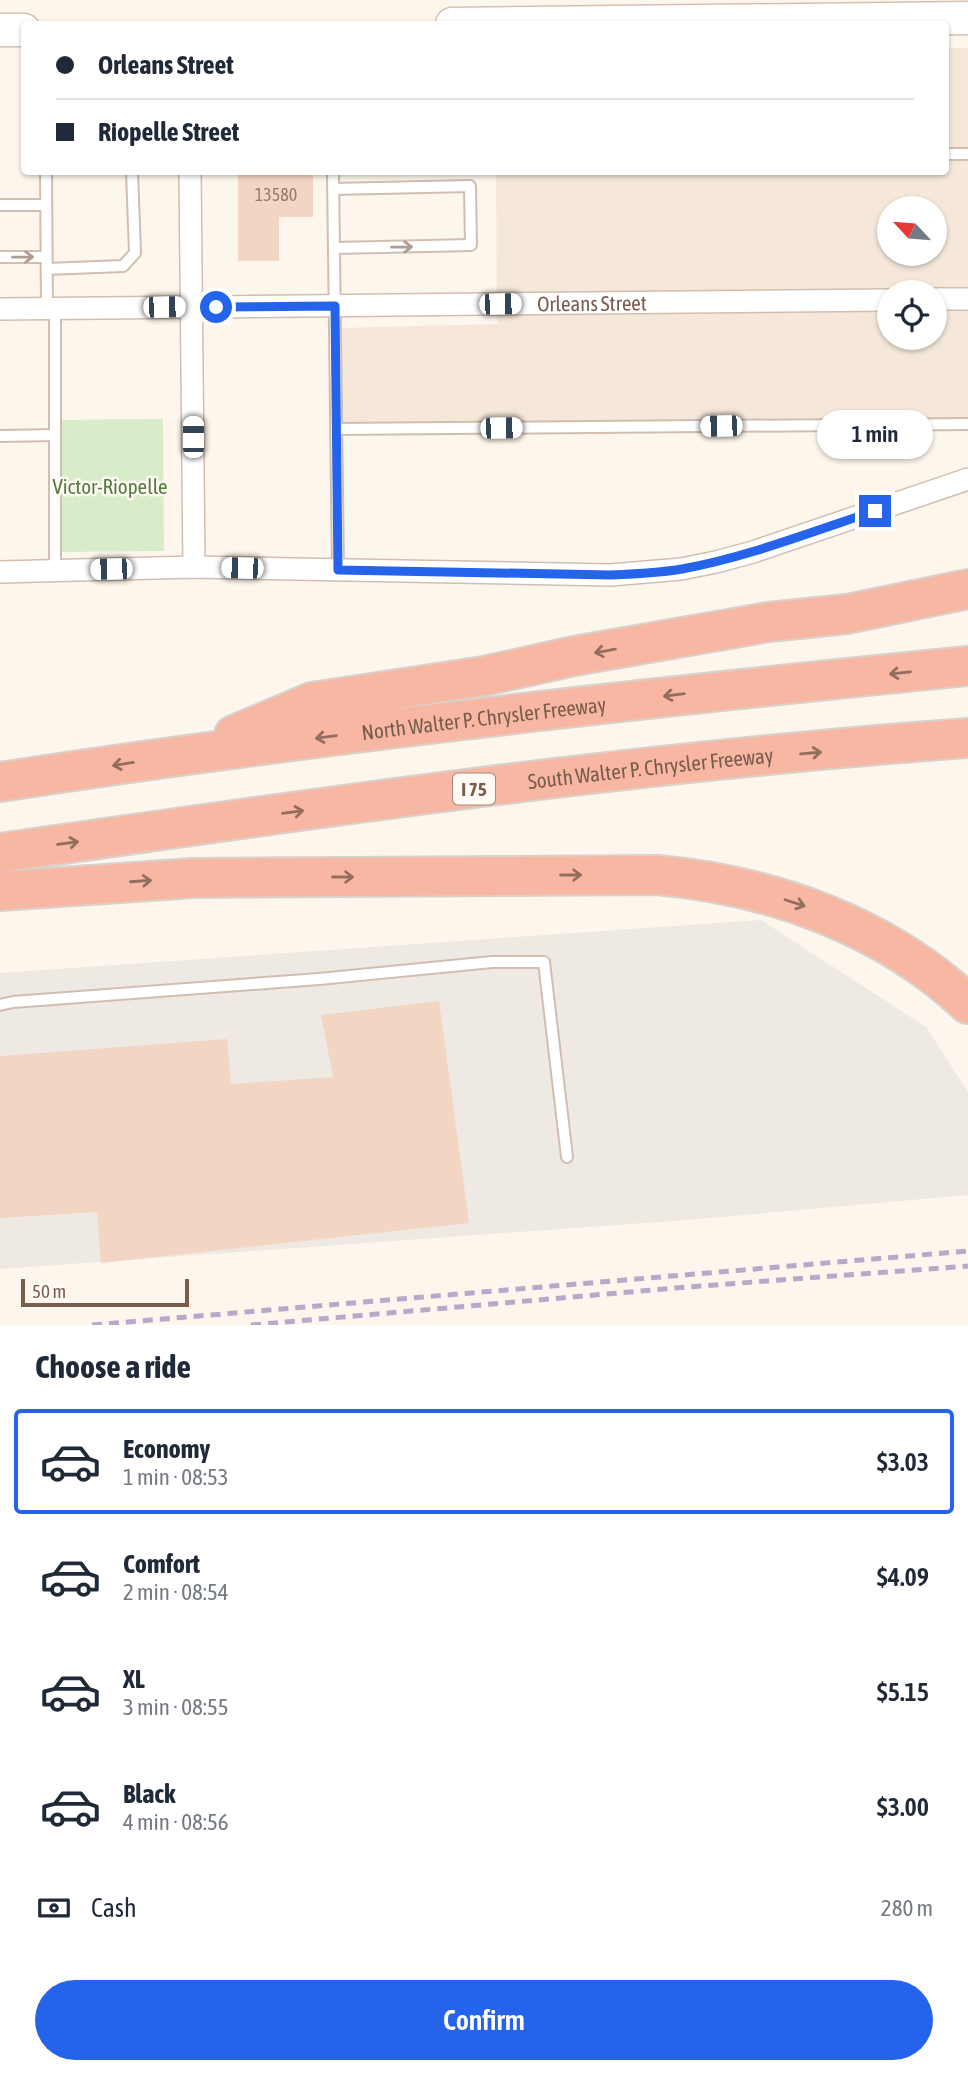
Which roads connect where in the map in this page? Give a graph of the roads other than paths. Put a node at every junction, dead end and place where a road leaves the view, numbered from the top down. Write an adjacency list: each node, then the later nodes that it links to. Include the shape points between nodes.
1 (968, 18): 2 (street)
2 (710, 21)
3 (0, 30): 4 (street)
4 (21, 30)
5 (949, 154): 6 (lane)
6 (968, 154)
7 (46, 175): 13 (lane)
8 (132, 175): 17 (lane, via 135,253 123,266)
9 (190, 175): 22 (street)
10 (333, 175): 11 (lane)
11 (333, 189): 14 (lane); 14 (lane, one-way to 11, via 471,246 470,186)
12 (0, 205): 13 (lane)
13 (46, 205): 16 (lane)
14 (334, 248): 21 (lane)
15 (0, 257): 16 (lane, one-way to 16)
16 (46, 257): 17 (lane)
17 (47, 269): 24 (lane)
18 (947, 299): 19 (street)
19 (968, 299)
20 (877, 300): 21 (street, Orleans Street)
21 (335, 306): 22 (street, Orleans Street); 26 (lane)
22 (192, 307): 24 (street, Orleans Street); 30 (street)
23 (0, 309): 24 (street, Orleans Street)
24 (51, 309): 27 (lane)
25 (968, 424): 26 (lane)
26 (336, 429): 31 (lane)
27 (55, 435): 28 (lane); 33 (lane)
28 (0, 436)
29 (968, 479): 31 (street, via 753,552 681,569 611,575)
30 (194, 567): 31 (street); 33 (street)
31 (338, 570)
32 (968, 570): 36 (highway)
33 (55, 571): 34 (street)
34 (0, 572)
35 (968, 589): 36 (highway, via 846,614)
36 (769, 622): 39 (highway, one-way to 39, via 484,676 312,702)
37 (968, 666): 39 (highway, North Walter P. Chrysler Freeway, one-way to 39)
38 (959, 739): 41 (highway, South Walter P. Chrysler Freeway / I 75, one-way to 38, via 533,782)
39 (190, 753): 40 (highway, North Walter P. Chrysler Freeway, one-way to 40)
40 (0, 782)
41 (0, 853)
42 (0, 891): 43 (highway, one-way to 43, via 194,878 694,878 798,903 852,926 904,954)
43 (968, 1004)
44 (0, 1005): 45 (lane, via 492,962 544,962)
45 (567, 1157)

